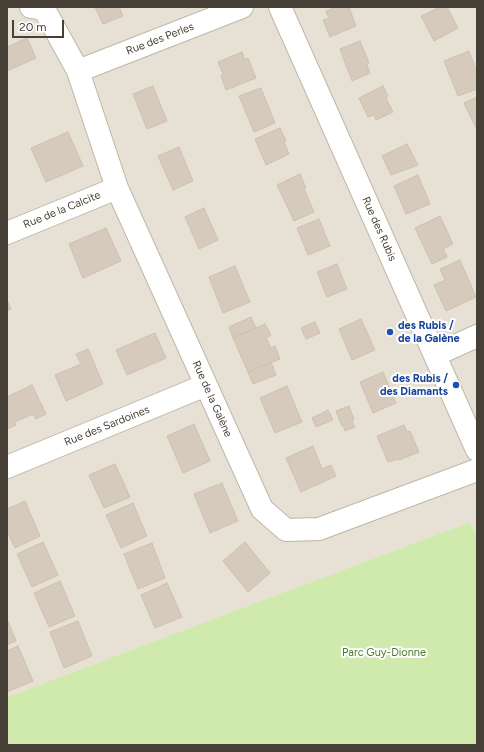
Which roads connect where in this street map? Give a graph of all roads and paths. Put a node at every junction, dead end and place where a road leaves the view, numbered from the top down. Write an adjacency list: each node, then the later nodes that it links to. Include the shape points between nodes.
1 (31, 7): 4 (street, via 44,9)
2 (242, 7): 4 (street, Rue des Perles)
3 (280, 7): 8 (street, Rue des Rubis)
4 (78, 71): 5 (street, Rue de la Galène)
5 (117, 188): 6 (street, Rue de la Calcite); 9 (street, Rue de la Galène)
6 (7, 233)
7 (477, 336): 8 (street)
8 (435, 355): 10 (street, Rue des Rubis)
9 (206, 385): 11 (street, Rue des Sardoines); 12 (street, Rue de la Galène, via 262,509 286,530 319,529)
10 (477, 450)
11 (7, 466)
12 (477, 470)

